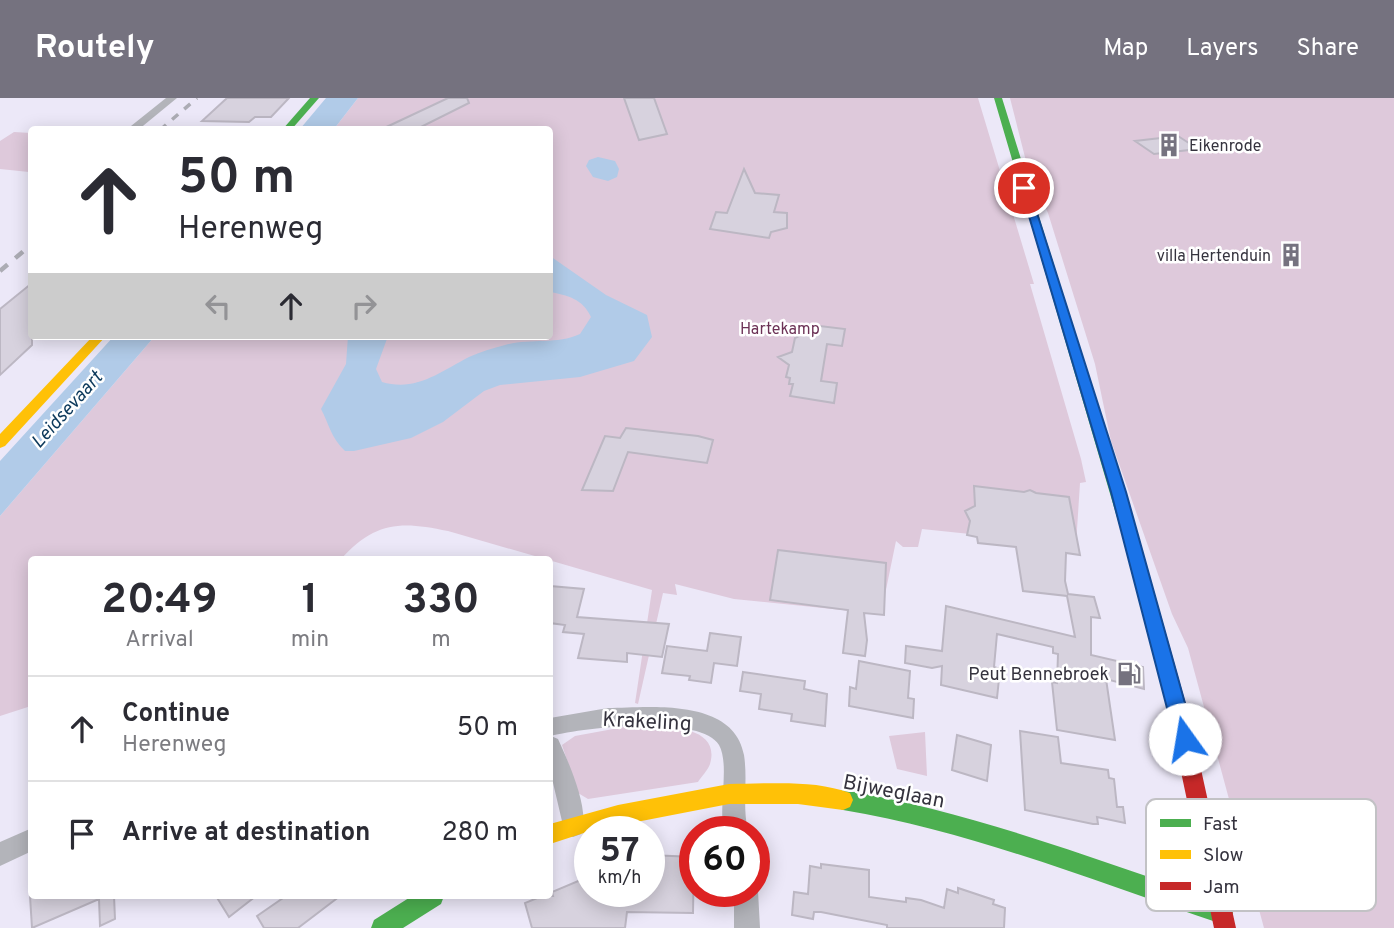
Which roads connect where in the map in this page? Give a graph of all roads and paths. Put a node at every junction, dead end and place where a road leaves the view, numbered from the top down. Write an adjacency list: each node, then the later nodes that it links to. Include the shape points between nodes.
1 (172, 98): 4 (street)
2 (315, 98): 5 (main road)
3 (998, 98): 11 (main road, via 1147,590)
4 (136, 126)
5 (290, 126)
6 (96, 340): 7 (main road)
7 (0, 443)
8 (553, 726): 10 (street, Krakeling, via 593,718 641,717 715,727 730,746)
9 (553, 753): 13 (street, via 563,775)
10 (734, 793): 12 (street, Krakeling); 13 (main road, Bijweglaan); 17 (main road, Bijweglaan, via 809,797 933,818)
11 (1198, 799)
12 (731, 816)
13 (573, 826): 14 (main road, Bijweglaan)
14 (553, 833)
15 (28, 841): 16 (street)
16 (0, 854)
17 (1146, 893)
18 (428, 899): 22 (main road)
19 (746, 907): 23 (street)
20 (1197, 911): 21 (main road, Bijweglaan)
21 (1223, 920)
22 (382, 928)
23 (747, 928)

